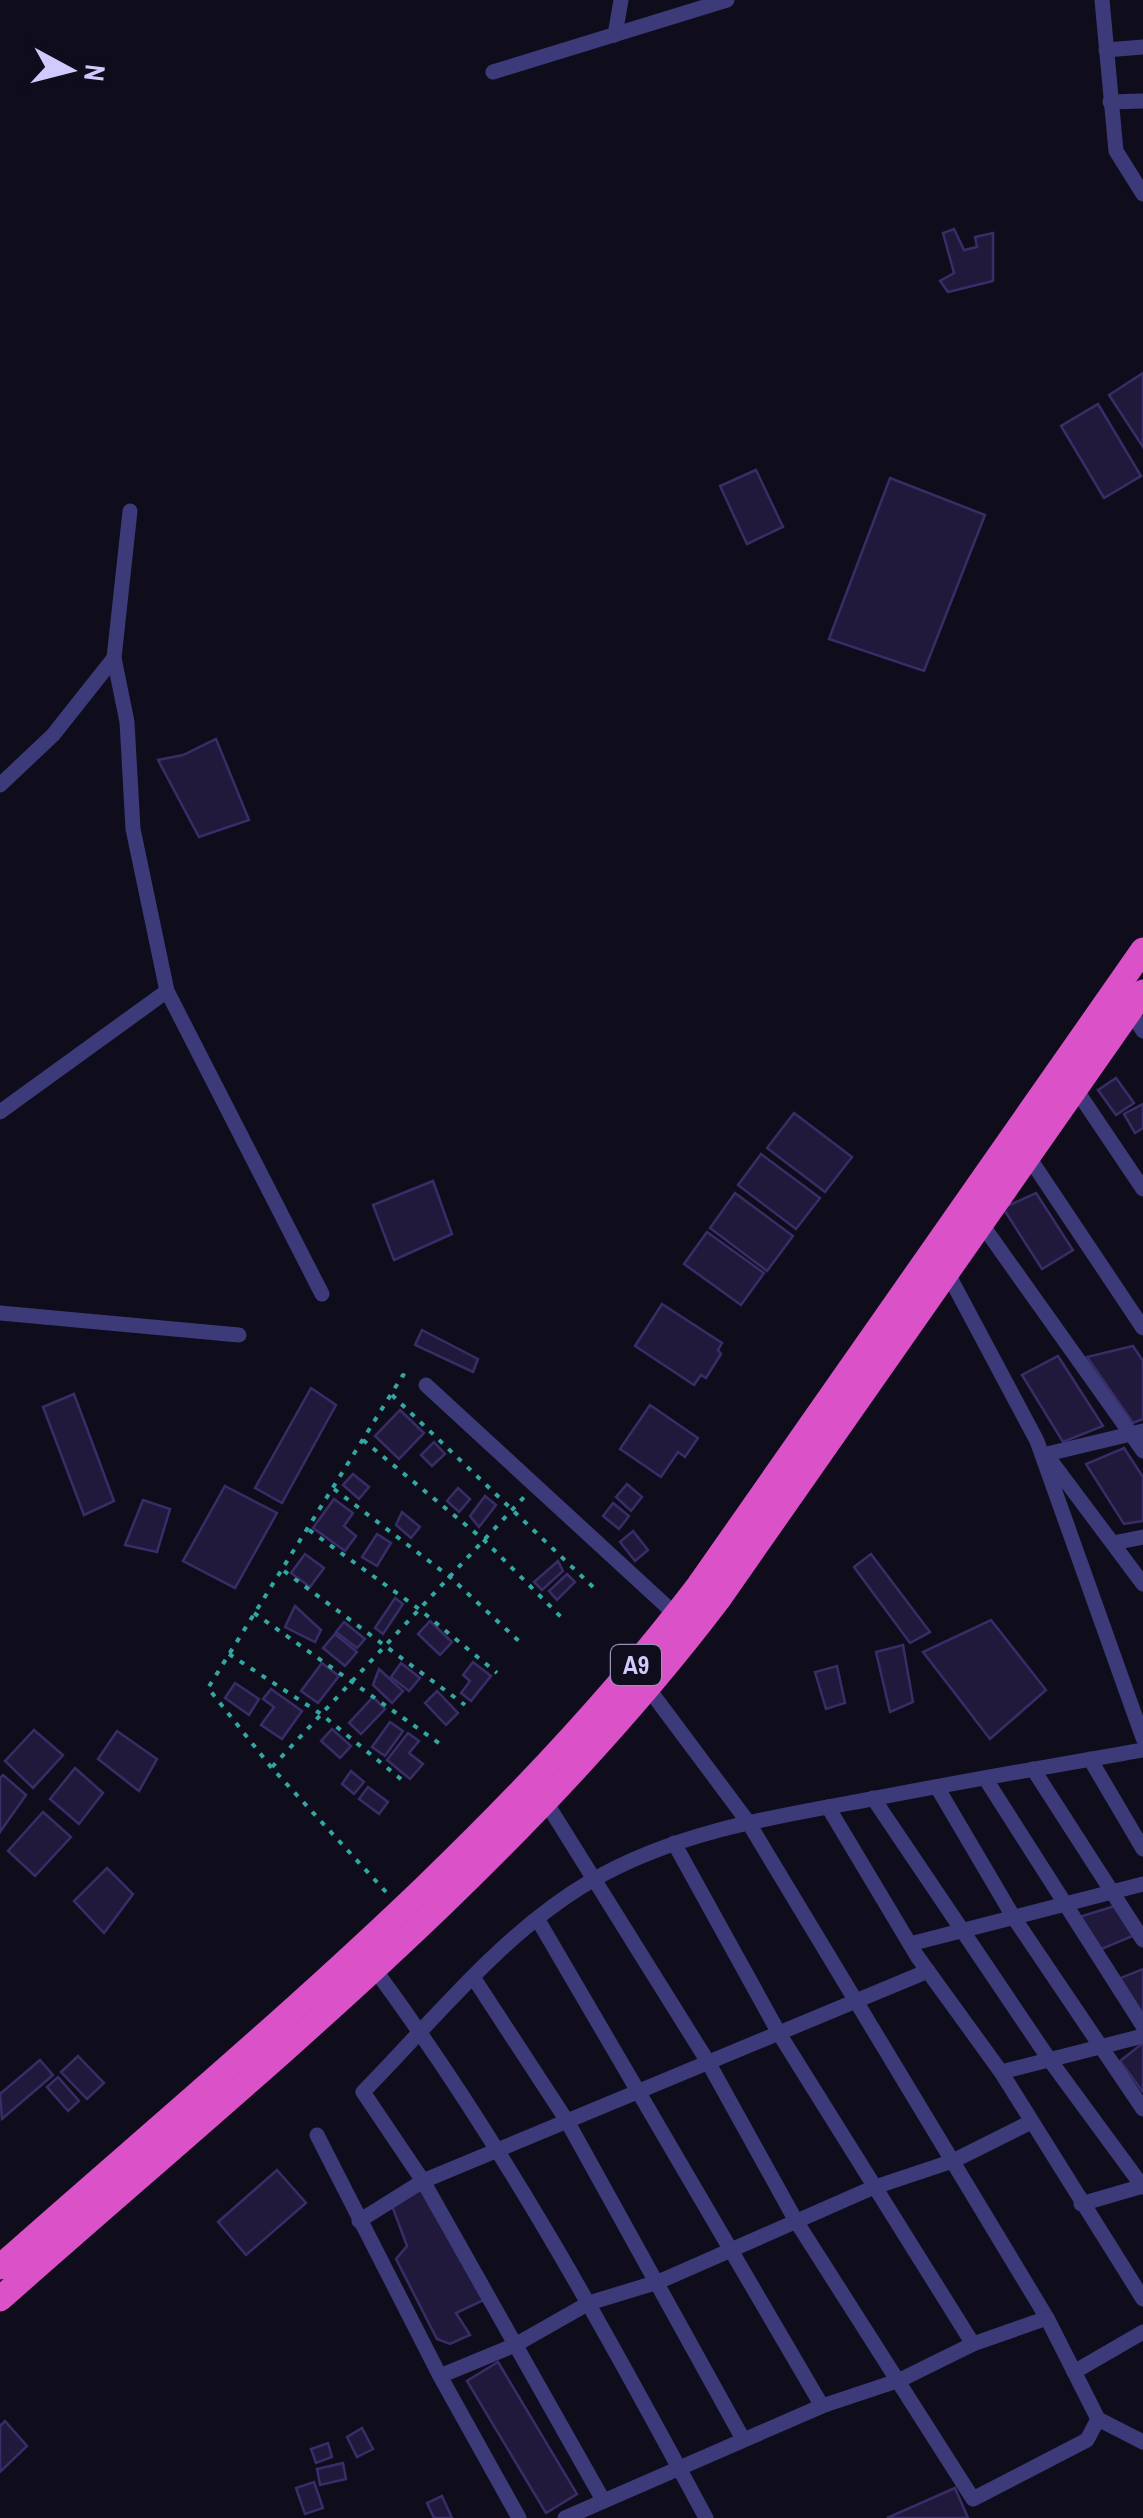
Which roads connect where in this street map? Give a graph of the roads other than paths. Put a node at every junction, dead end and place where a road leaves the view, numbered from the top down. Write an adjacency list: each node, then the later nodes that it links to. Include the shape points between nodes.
1 (621, 0): 4 (street)
2 (727, 0): 4 (street)
3 (1102, 0): 6 (street)
4 (615, 35): 7 (street)
5 (1143, 47): 6 (street)
6 (1106, 50): 9 (street)
7 (493, 72)
8 (1143, 101): 9 (street)
9 (1110, 102): 10 (street, via 1116,151)
10 (1143, 194)
11 (130, 511): 12 (street)
12 (114, 658): 13 (street, via 53,734); 15 (street, via 127,722 134,828)
13 (0, 785)
14 (1143, 950): 34 (highway, A9)
15 (167, 990): 18 (street); 23 (street)
16 (1139, 1011): 17 (highway, A9)
17 (1076, 1088): 19 (highway, A9); 20 (street)
18 (0, 1112)
19 (1028, 1156): 21 (highway, A9); 25 (street)
20 (1143, 1189)
21 (982, 1222): 22 (highway, A9); 28 (street)
22 (947, 1272): 29 (street); 35 (highway, A9, via 718,1600)
23 (322, 1294)
24 (0, 1313): 26 (street)
25 (1143, 1328)
26 (239, 1335)
27 (426, 1385): 34 (street)
28 (1137, 1432): 29 (street); 30 (street)
29 (1042, 1448): 32 (street); 36 (street)
30 (1143, 1452)
31 (1143, 1537): 32 (street)
32 (1113, 1543): 33 (street)
33 (1143, 1584)
34 (676, 1615): 83 (highway, A9, via 631,1672 402,1909)
35 (648, 1688): 43 (highway, A9); 45 (street)
36 (1143, 1738)
37 (1143, 1750): 38 (street)
38 (1090, 1759): 39 (street); 47 (street)
39 (1033, 1769): 40 (street); 50 (street)
40 (986, 1778): 41 (street); 51 (street)
41 (937, 1786): 42 (street); 52 (street)
42 (873, 1798): 44 (street); 54 (street)
43 (544, 1799): 48 (street); 57 (highway, A9)
44 (828, 1807): 45 (street); 56 (street)
45 (748, 1822): 46 (street); 60 (street)
46 (674, 1843): 48 (street); 63 (street)
47 (1143, 1849)
48 (591, 1881): 53 (street); 67 (street)
49 (1143, 1884): 50 (street)
50 (1112, 1892): 51 (street); 55 (street)
51 (1066, 1904): 52 (street); 61 (street)
52 (1014, 1918): 54 (street); 65 (street)
53 (538, 1920): 59 (street); 69 (street)
54 (964, 1931): 56 (street); 66 (street)
55 (1143, 1940)
56 (910, 1944): 58 (street)
57 (373, 1967): 62 (street); 85 (highway, A9)
58 (928, 1971): 60 (street); 68 (street)
59 (473, 1977): 62 (street); 71 (street)
60 (853, 2003): 63 (street); 75 (street)
61 (1143, 2026)
62 (422, 2032): 74 (street); 76 (street, via 363,2092)
63 (780, 2034): 67 (street); 78 (street)
64 (1143, 2036): 65 (street)
65 (1101, 2046): 66 (street); 70 (street)
66 (1049, 2060): 68 (street); 77 (street)
67 (708, 2062): 69 (street); 81 (street)
68 (1001, 2072): 72 (street)
69 (638, 2091): 71 (street); 82 (street)
70 (1143, 2109)
71 (568, 2120): 74 (street); 84 (street)
72 (1031, 2122): 75 (street); 79 (street)
73 (317, 2134): 80 (street)
74 (499, 2149): 76 (street); 87 (street)
75 (954, 2161): 78 (street); 88 (street)
76 (423, 2181): 80 (street); 91 (street)
77 (1143, 2186): 79 (street)
78 (872, 2188): 81 (street); 90 (street)
79 (1081, 2204): 86 (street)
80 (359, 2221): 93 (street)
81 (796, 2222): 82 (street); 94 (street)
82 (732, 2250): 84 (street); 95 (street)
83 (0, 2267)
84 (658, 2282): 87 (street); 97 (street)
85 (0, 2299)
86 (1143, 2299)
87 (589, 2304): 91 (street); 99 (street)
88 (1047, 2318): 90 (street); 92 (street)
89 (1143, 2332): 92 (street)
90 (972, 2344): 94 (street)
91 (516, 2345): 93 (street); 100 (street)
92 (1074, 2372): 96 (street)
93 (440, 2376): 101 (street)
94 (900, 2380): 95 (street); 96 (street, via 973,2499 1087,2440)
95 (822, 2406): 97 (street)
96 (1098, 2419): 98 (street)
97 (743, 2439): 99 (street)
98 (1143, 2442)
99 (678, 2466): 100 (street); 103 (street)
100 (604, 2500): 102 (street)
101 (519, 2518)
102 (564, 2518)
103 (706, 2518)

